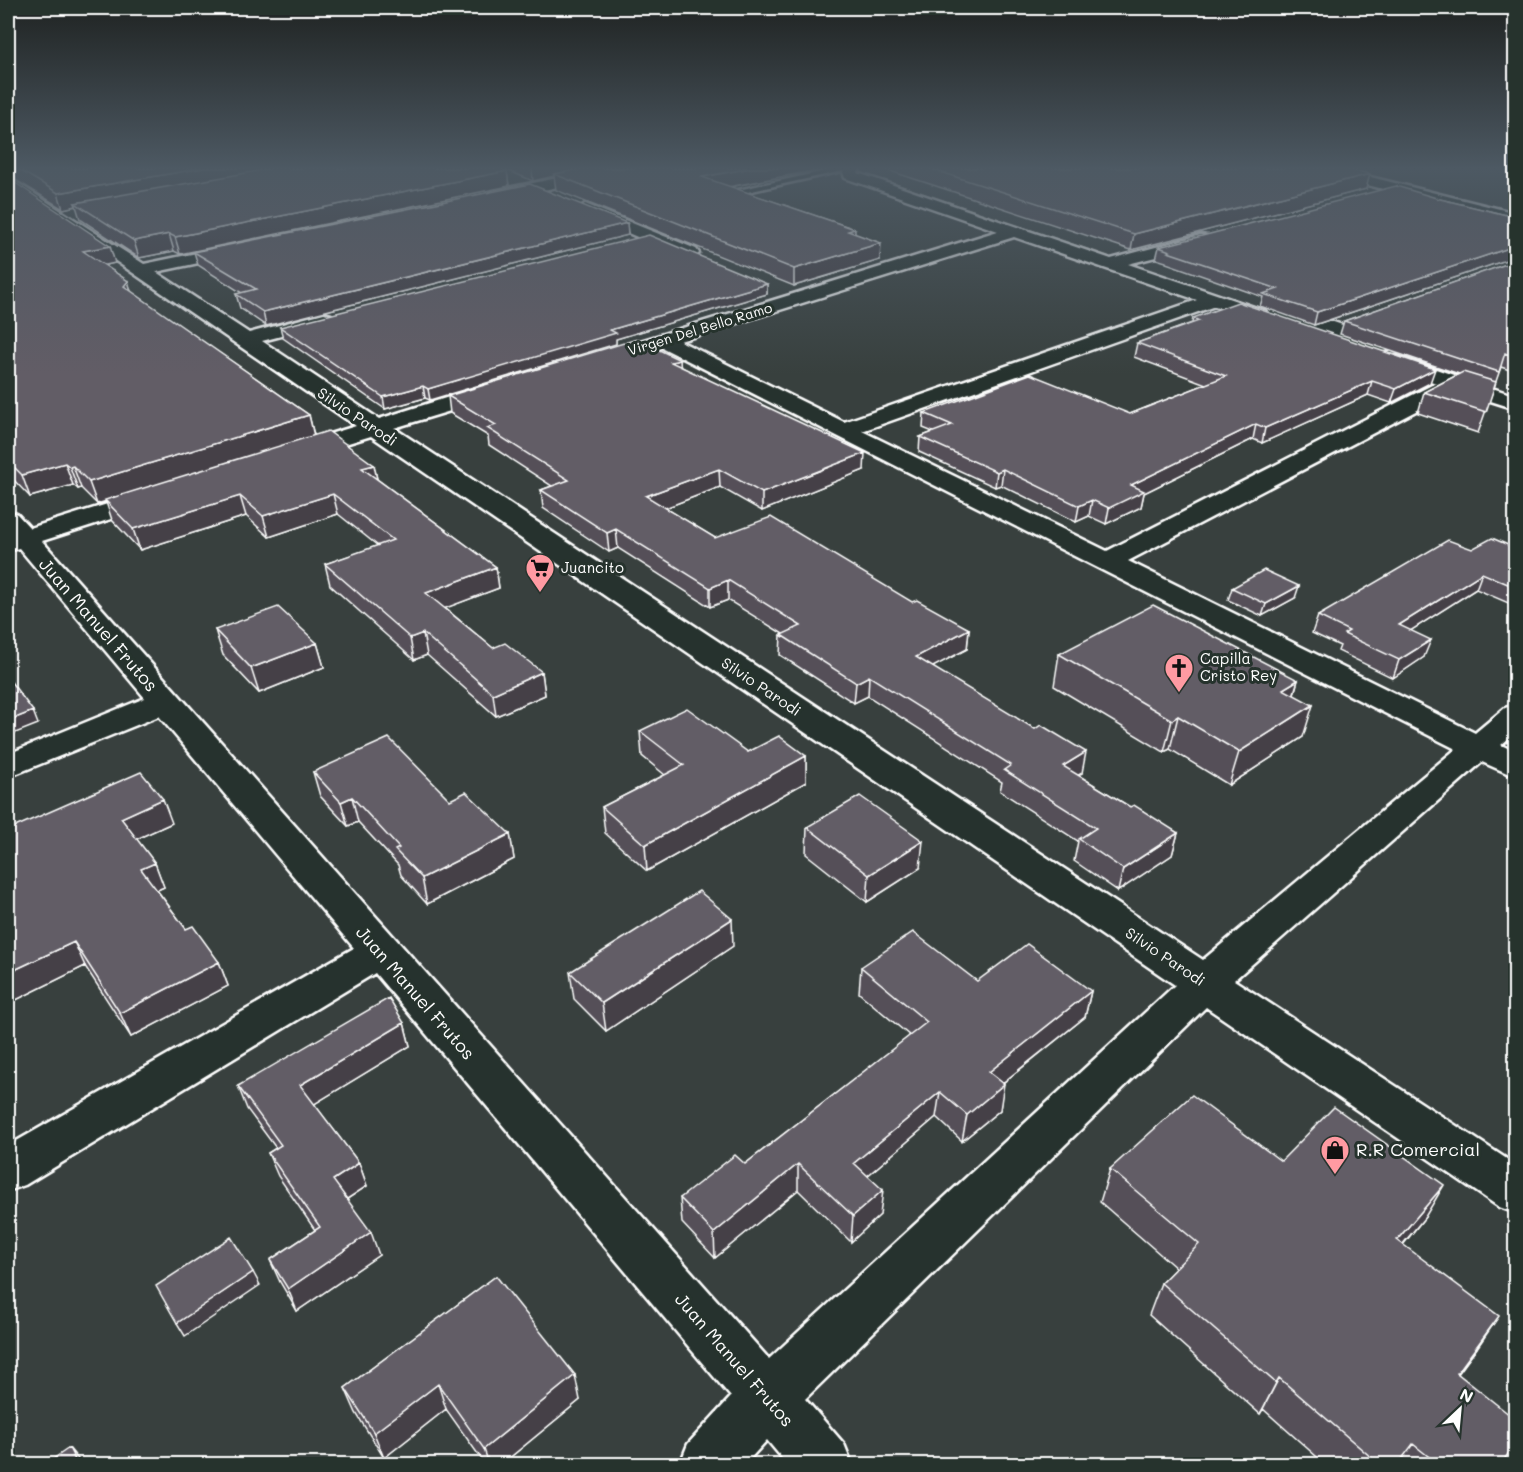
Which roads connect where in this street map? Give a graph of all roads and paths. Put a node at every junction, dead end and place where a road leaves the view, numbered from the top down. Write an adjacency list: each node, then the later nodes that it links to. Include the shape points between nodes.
1 (90, 237): 12 (street, Silvio Parodi)
2 (652, 237): 8 (street); 9 (street)
3 (997, 237): 14 (street, Virgen Del Bello Ramo)
4 (1031, 237): 11 (street)
5 (1063, 237): 10 (street)
6 (1214, 237): 10 (street)
7 (255, 246): 12 (street)
8 (618, 246)
9 (705, 259)
10 (1130, 259): 11 (street); 18 (street)
11 (1110, 264): 15 (street)
12 (140, 270): 20 (street, Silvio Parodi)
13 (778, 289): 14 (street)
14 (800, 298): 21 (street, Virgen Del Bello Ramo)
15 (1215, 300): 19 (street); 28 (street)
16 (345, 314): 20 (street)
17 (1365, 316): 18 (street)
18 (1333, 328): 19 (street); 25 (street)
19 (1314, 334): 23 (street)
20 (243, 340): 27 (street, Silvio Parodi)
21 (662, 340): 22 (street, Virgen Del Bello Ramo); 28 (street)
22 (584, 364)
23 (1454, 382): 26 (street); 32 (street)
24 (518, 384): 27 (street)
25 (1515, 389)
26 (1515, 403)
27 (373, 427): 29 (street); 39 (street, Silvio Parodi)
28 (842, 430): 32 (street)
29 (272, 459)
30 (170, 492): 31 (street)
31 (13, 534): 33 (street, Juan Manuel Frutos)
32 (1106, 562): 35 (street)
33 (164, 702): 36 (street); 38 (street, Juan Manuel Frutos)
34 (1515, 714): 35 (street)
35 (1476, 747): 37 (street); 39 (street)
36 (8, 766)
37 (1515, 766)
38 (379, 952): 40 (street); 42 (street, Juan Manuel Frutos)
39 (1204, 983): 41 (street, Silvio Parodi); 42 (street)
40 (8, 1170)
41 (1515, 1192)
42 (767, 1398): 43 (street); 44 (street, Juan Manuel Frutos)
43 (708, 1464)
44 (824, 1464)

